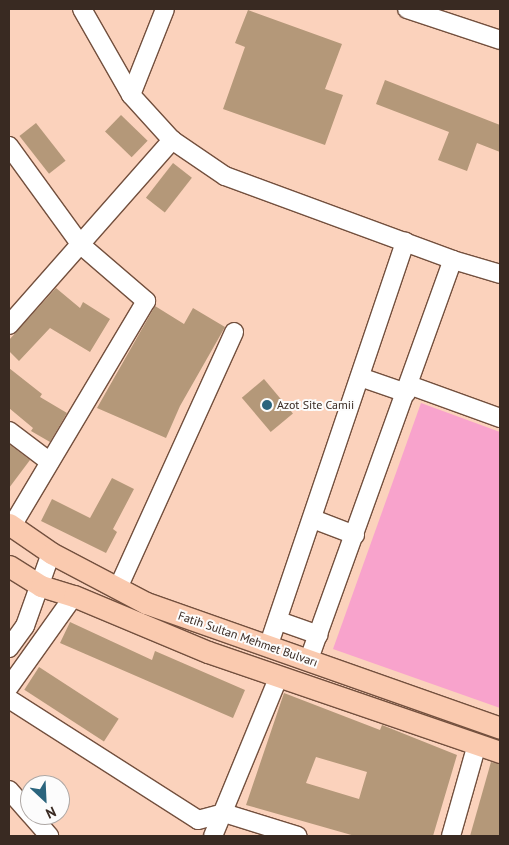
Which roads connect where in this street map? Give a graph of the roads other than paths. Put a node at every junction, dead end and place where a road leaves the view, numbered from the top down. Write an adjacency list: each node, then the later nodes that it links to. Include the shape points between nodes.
1 (82, 9): 5 (street)
2 (165, 9): 5 (street)
3 (407, 9): 4 (street)
4 (500, 40)
5 (131, 95): 6 (street)
6 (172, 140): 8 (street, via 224,176); 9 (street)
7 (9, 146): 9 (street)
8 (405, 242): 10 (street); 14 (street)
9 (81, 244): 12 (street); 18 (street, via 146,301)
10 (453, 260): 11 (street); 15 (street)
11 (500, 274)
12 (9, 325)
13 (234, 332): 25 (street)
14 (360, 377): 15 (street); 19 (street)
15 (407, 389): 16 (street); 21 (street)
16 (500, 418)
17 (9, 432): 18 (street)
18 (50, 462): 20 (street)
19 (313, 518): 21 (street); 27 (street)
20 (11, 525): 22 (main road, Fatih Sultan Mehmet Bulvarı)
21 (355, 535): 28 (street)
22 (51, 553): 24 (street); 25 (main road, Fatih Sultan Mehmet Bulvarı)
23 (9, 566): 24 (main road, Fatih Sultan Mehmet Bulvarı)
24 (41, 586): 26 (main road, Fatih Sultan Mehmet Bulvarı); 30 (street, via 24,626)
25 (118, 588): 29 (main road, Fatih Sultan Mehmet Bulvarı, via 146,603)
26 (74, 596): 32 (main road, Fatih Sultan Mehmet Bulvarı); 35 (street)
27 (279, 621): 28 (street); 29 (street)
28 (319, 635): 31 (street)
29 (268, 647): 31 (main road, Fatih Sultan Mehmet Bulvarı); 32 (main road)
30 (9, 648)
31 (309, 659): 34 (main road); 37 (main road, Fatih Sultan Mehmet Bulvarı)
32 (258, 670): 33 (main road, Fatih Sultan Mehmet Bulvarı)
33 (278, 678): 34 (main road, Fatih Sultan Mehmet Bulvarı); 42 (street)
34 (303, 683): 38 (main road, Fatih Sultan Mehmet Bulvarı)
35 (9, 686)
36 (9, 699): 42 (street, via 198,820)
37 (500, 728)
38 (477, 744): 39 (main road, Fatih Sultan Mehmet Bulvarı); 47 (street)
39 (500, 752)
40 (9, 790): 41 (street)
41 (20, 803)
42 (224, 813): 45 (street); 46 (street)
43 (40, 825): 44 (street)
44 (49, 836)
45 (212, 836)
46 (298, 836)
47 (451, 836)

